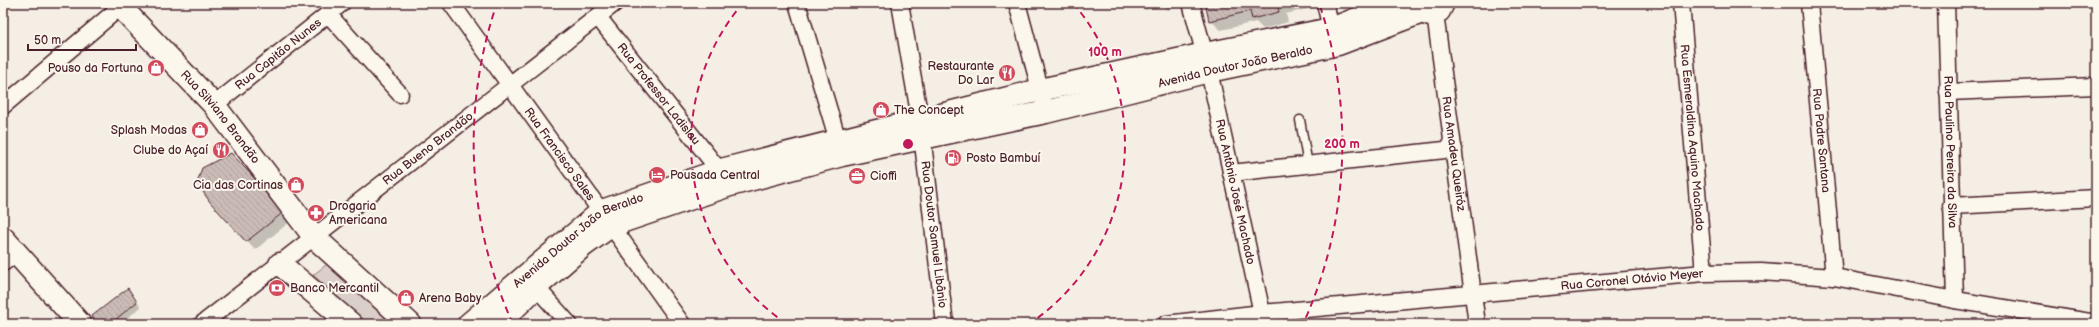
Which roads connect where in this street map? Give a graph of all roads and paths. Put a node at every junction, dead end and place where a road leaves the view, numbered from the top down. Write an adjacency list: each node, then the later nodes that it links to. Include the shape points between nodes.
1 (342, 3): 15 (street, Rua Capitão Nunes)
2 (451, 3): 19 (street, Rua Francisco Sales)
3 (615, 3): 16 (street, Rua Bueno Brandão)
4 (797, 3): 29 (street)
5 (900, 3): 28 (street, Rua Doutor Samuel Libânio)
6 (1017, 3): 21 (street)
7 (1324, 3): 17 (street)
8 (1398, 3): 17 (street, Avenida Doutor João Beraldo)
9 (1682, 3): 40 (street, Rua Esmeraldina Aquino Machado)
10 (1809, 3): 41 (street, Rua Padre Santana)
11 (1946, 3): 22 (street, Rua Paulino Pereira da Silva)
12 (121, 4): 24 (street, Rua Silviano Brandão); 25 (street)
13 (1192, 4): 18 (street, Rua Antônio José Machado)
14 (1434, 6): 18 (street, Avenida Doutor João Beraldo, via 1338,44); 30 (street, Rua Amadeu Queiróz)
15 (328, 14): 23 (street); 24 (street, Rua Capitão Nunes)
16 (598, 17): 19 (street, Rua Bueno Brandão); 33 (street, Rua Professor Ladislau)
17 (1331, 29): 18 (street, Avenida Doutor João Beraldo)
18 (1207, 62): 21 (street, Avenida Doutor João Beraldo); 26 (street, Avenida Doutor João Beraldo); 32 (street, Rua Antônio José Machado)
19 (509, 84): 36 (street, Rua Francisco Sales); 37 (street, Rua Bueno Brandão)
20 (2096, 86): 22 (street)
21 (1040, 90): 26 (street); 28 (street, Avenida Doutor João Beraldo)
22 (1948, 92): 35 (street, Rua Paulino Pereira da Silva)
23 (400, 94)
24 (214, 105): 37 (street, Rua Silviano Brandão)
25 (3, 106)
26 (1046, 112): 28 (street, Avenida Doutor João Beraldo)
27 (1300, 120): 31 (lane)
28 (921, 128): 29 (street, Avenida Doutor João Beraldo); 56 (street, Rua Doutor Samuel Libânio)
29 (840, 147): 33 (street, Avenida Doutor João Beraldo)
30 (1454, 149): 31 (street); 43 (street, Rua Amadeu Queiróz)
31 (1308, 165): 32 (street)
32 (1231, 173): 45 (street, Rua Antônio José Machado)
33 (725, 177): 36 (street, Avenida Doutor João Beraldo)
34 (2096, 198): 35 (street)
35 (1951, 206): 44 (street, Rua Paulino Pereira da Silva)
36 (607, 218): 42 (street, Avenida Doutor João Beraldo, via 584,245); 52 (street, Avenida Doutor João Beraldo); 55 (street, Rua Francisco Sales)
37 (315, 238): 39 (street, Rua Bueno Brandão); 51 (street, Rua Silviano Brandão)
38 (8, 251): 48 (street)
39 (280, 264): 49 (street, Rua Bueno Brandão); 50 (street)
40 (1704, 273): 41 (street, Rua Coronel Otávio Meyer, via 1761,272); 43 (street, Rua Coronel Otávio Meyer)
41 (1834, 277): 44 (street, Rua Coronel Otávio Meyer)
42 (536, 287): 53 (street, Avenida Doutor João Beraldo); 54 (street)
43 (1473, 294): 45 (street, Rua Coronel Otávio Meyer); 58 (street, Rua Amadeu Queiróz)
44 (1955, 300): 47 (street, Rua Coronel Otávio Meyer)
45 (1262, 313): 46 (street, Rua Coronel Otávio Meyer)
46 (1234, 320): 57 (street, Rua Coronel Otávio Meyer)
47 (2096, 323)
48 (80, 324)
49 (202, 324)
50 (351, 324)
51 (410, 324)
52 (470, 324)
53 (498, 324)
54 (569, 324)
55 (682, 324)
56 (945, 324)
57 (1166, 324)
58 (1477, 324)

